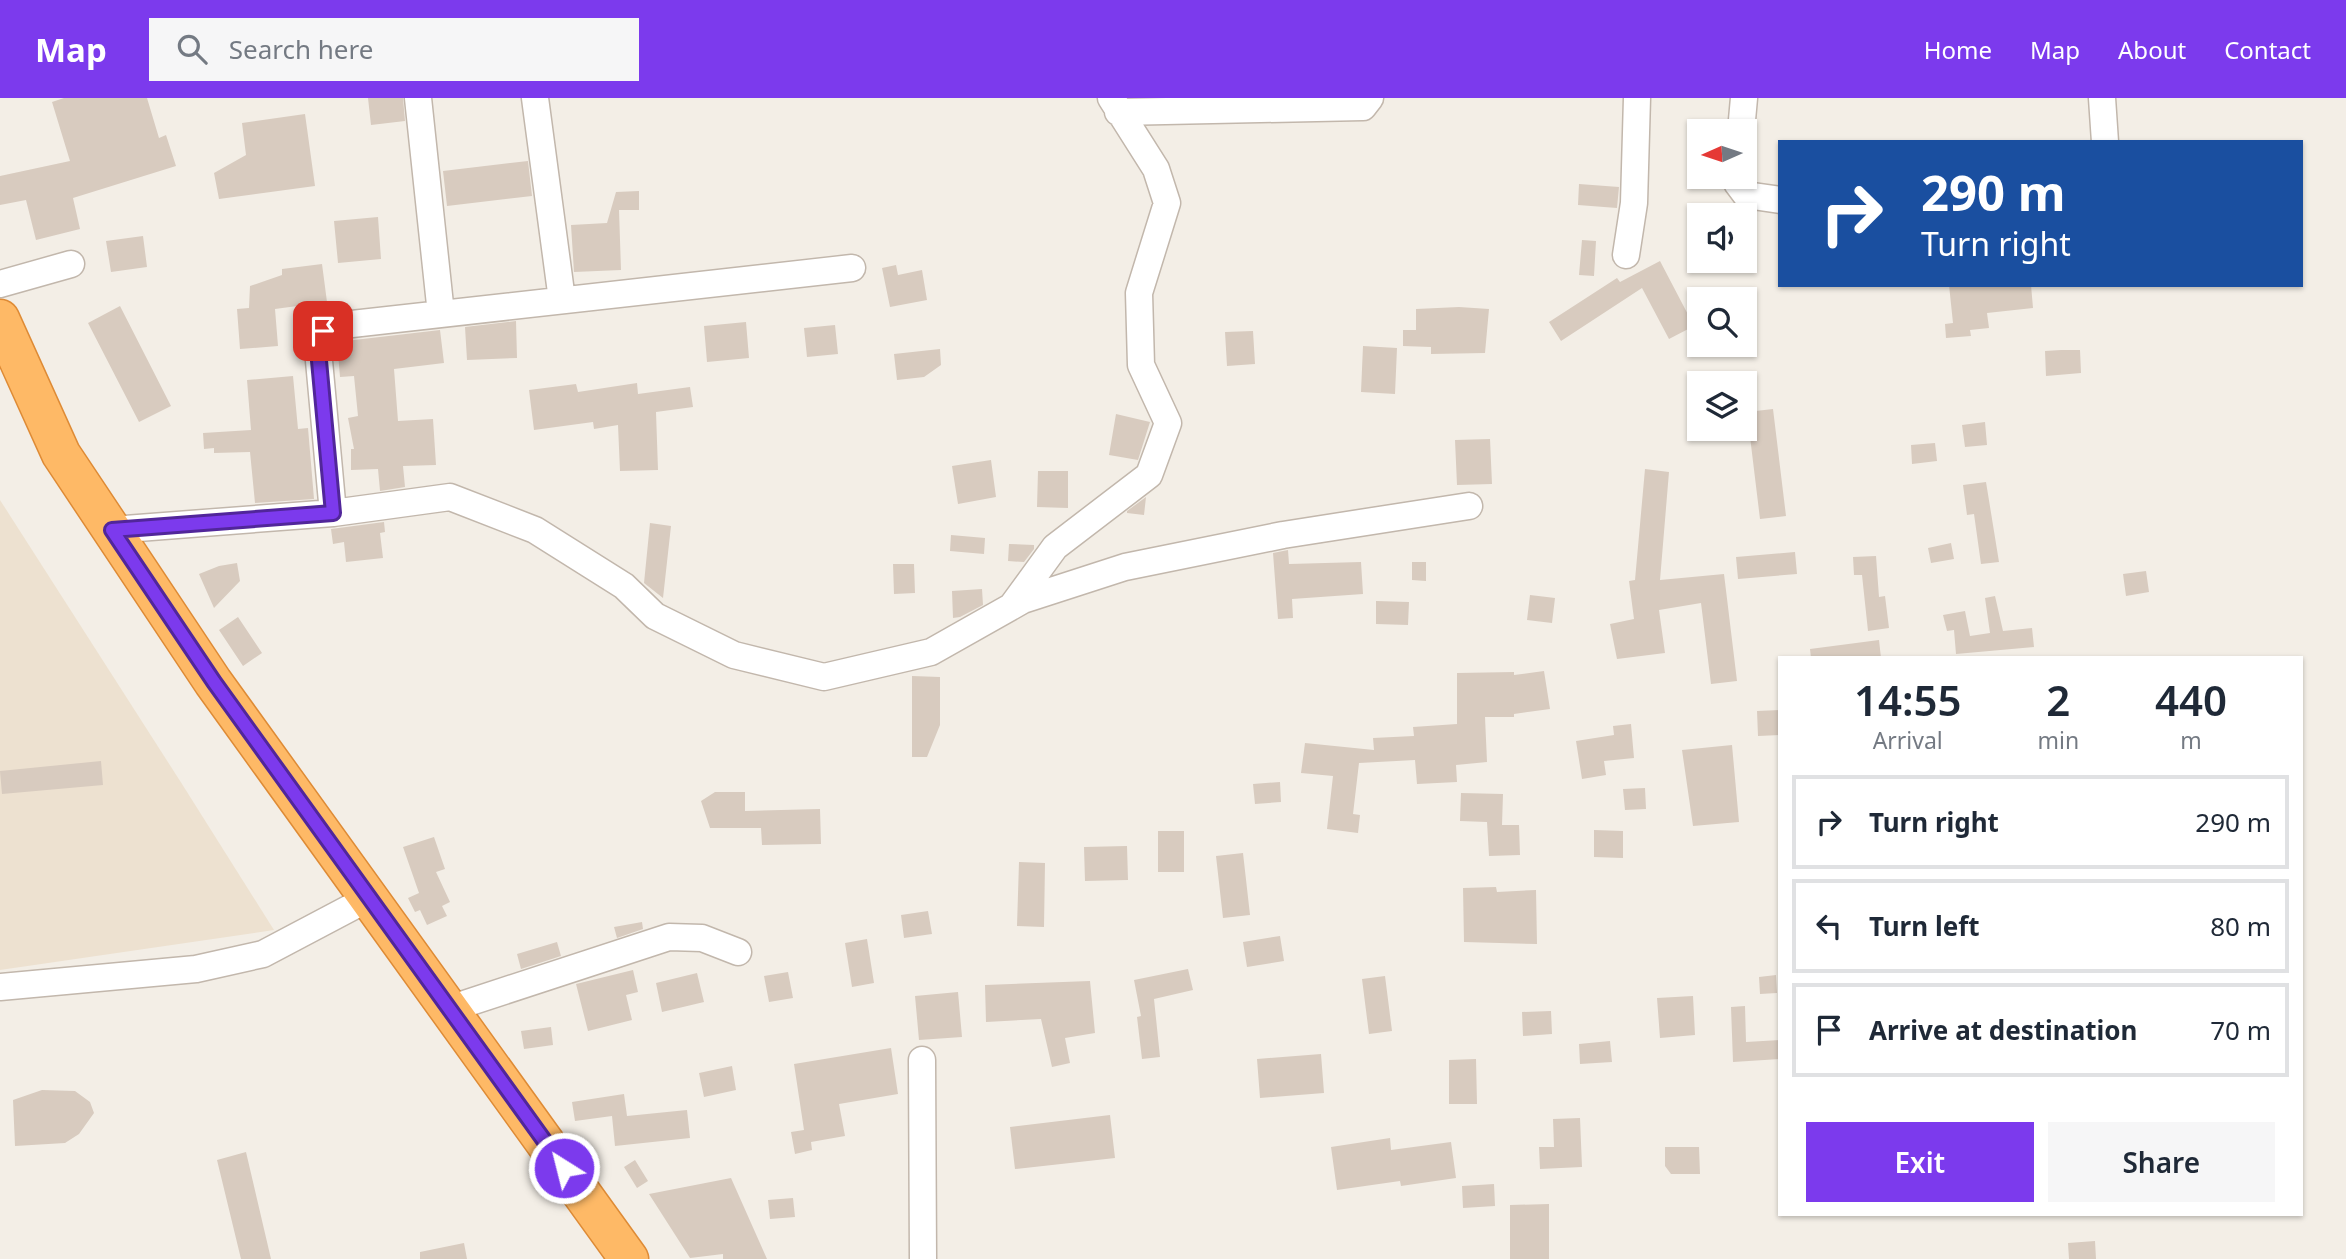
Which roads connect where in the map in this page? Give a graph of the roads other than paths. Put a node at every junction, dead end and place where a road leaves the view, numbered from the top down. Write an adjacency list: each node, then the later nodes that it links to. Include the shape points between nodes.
1 (418, 98): 17 (street)
2 (535, 98): 16 (street)
3 (1370, 98): 7 (street, via 1363,107)
4 (1637, 98): 12 (street, via 1634,203)
5 (1744, 98): 8 (street)
6 (2102, 98): 9 (street)
7 (1115, 105): 22 (street, via 1156,170 1167,203 1139,293 1141,365 1168,423 1149,475 1055,547)
8 (1742, 119)
9 (2105, 140)
10 (1742, 189): 11 (street, via 1746,195)
11 (1778, 200)
12 (1626, 255)
13 (71, 264): 15 (street)
14 (852, 268): 16 (street)
15 (0, 284)
16 (562, 300): 17 (street)
17 (441, 314): 20 (street, via 334,326 317,339)
18 (0, 319): 21 (highway, via 61,454)
19 (1469, 506): 22 (street, via 1283,535 1125,567)
20 (333, 513): 21 (street); 22 (street, via 450,497 535,530 624,586 655,616 734,656 824,677 931,652)
21 (112, 530): 23 (highway)
22 (1011, 607)
23 (369, 898): 25 (street, via 263,954 196,970); 26 (highway)
24 (738, 952): 26 (street, via 702,938 669,937)
25 (0, 988)
26 (449, 1009): 28 (highway)
27 (922, 1060): 29 (street)
28 (629, 1259)
29 (923, 1259)

